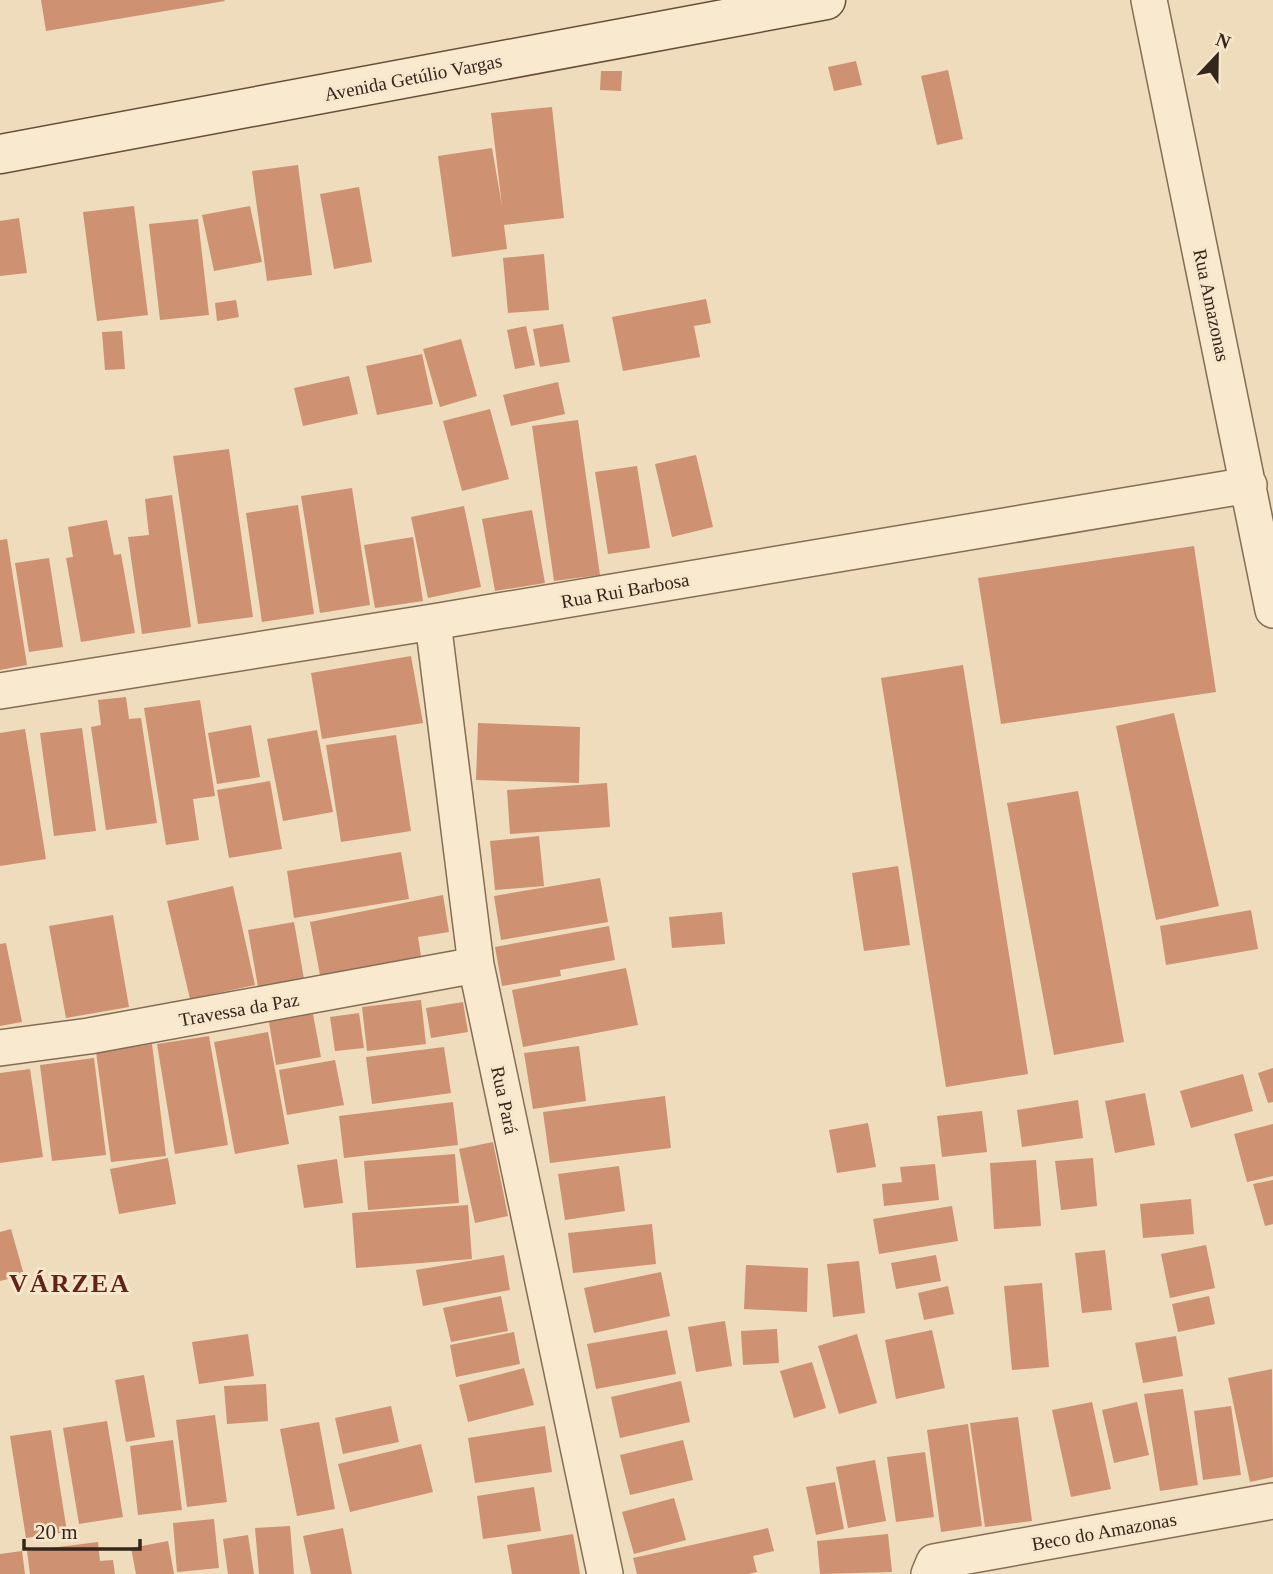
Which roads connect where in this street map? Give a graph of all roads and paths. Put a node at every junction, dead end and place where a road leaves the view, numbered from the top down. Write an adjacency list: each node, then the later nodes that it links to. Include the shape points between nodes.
1 (826, 0): 3 (street, Avenida Getúlio Vargas)
2 (1149, 0): 4 (street, Rua Amazonas)
3 (0, 154)
4 (1249, 485): 5 (street, Rua Amazonas); 6 (street, Rua Rui Barbosa)
5 (1273, 610)
6 (433, 622): 7 (street, Rua Rui Barbosa); 8 (street, Rua Pará)
7 (0, 691)
8 (476, 965): 9 (street, Travessa da Paz); 12 (street, Rua Pará)
9 (0, 1048)
10 (1273, 1501): 11 (street, Beco do Amazonas)
11 (931, 1568)
12 (605, 1574)

